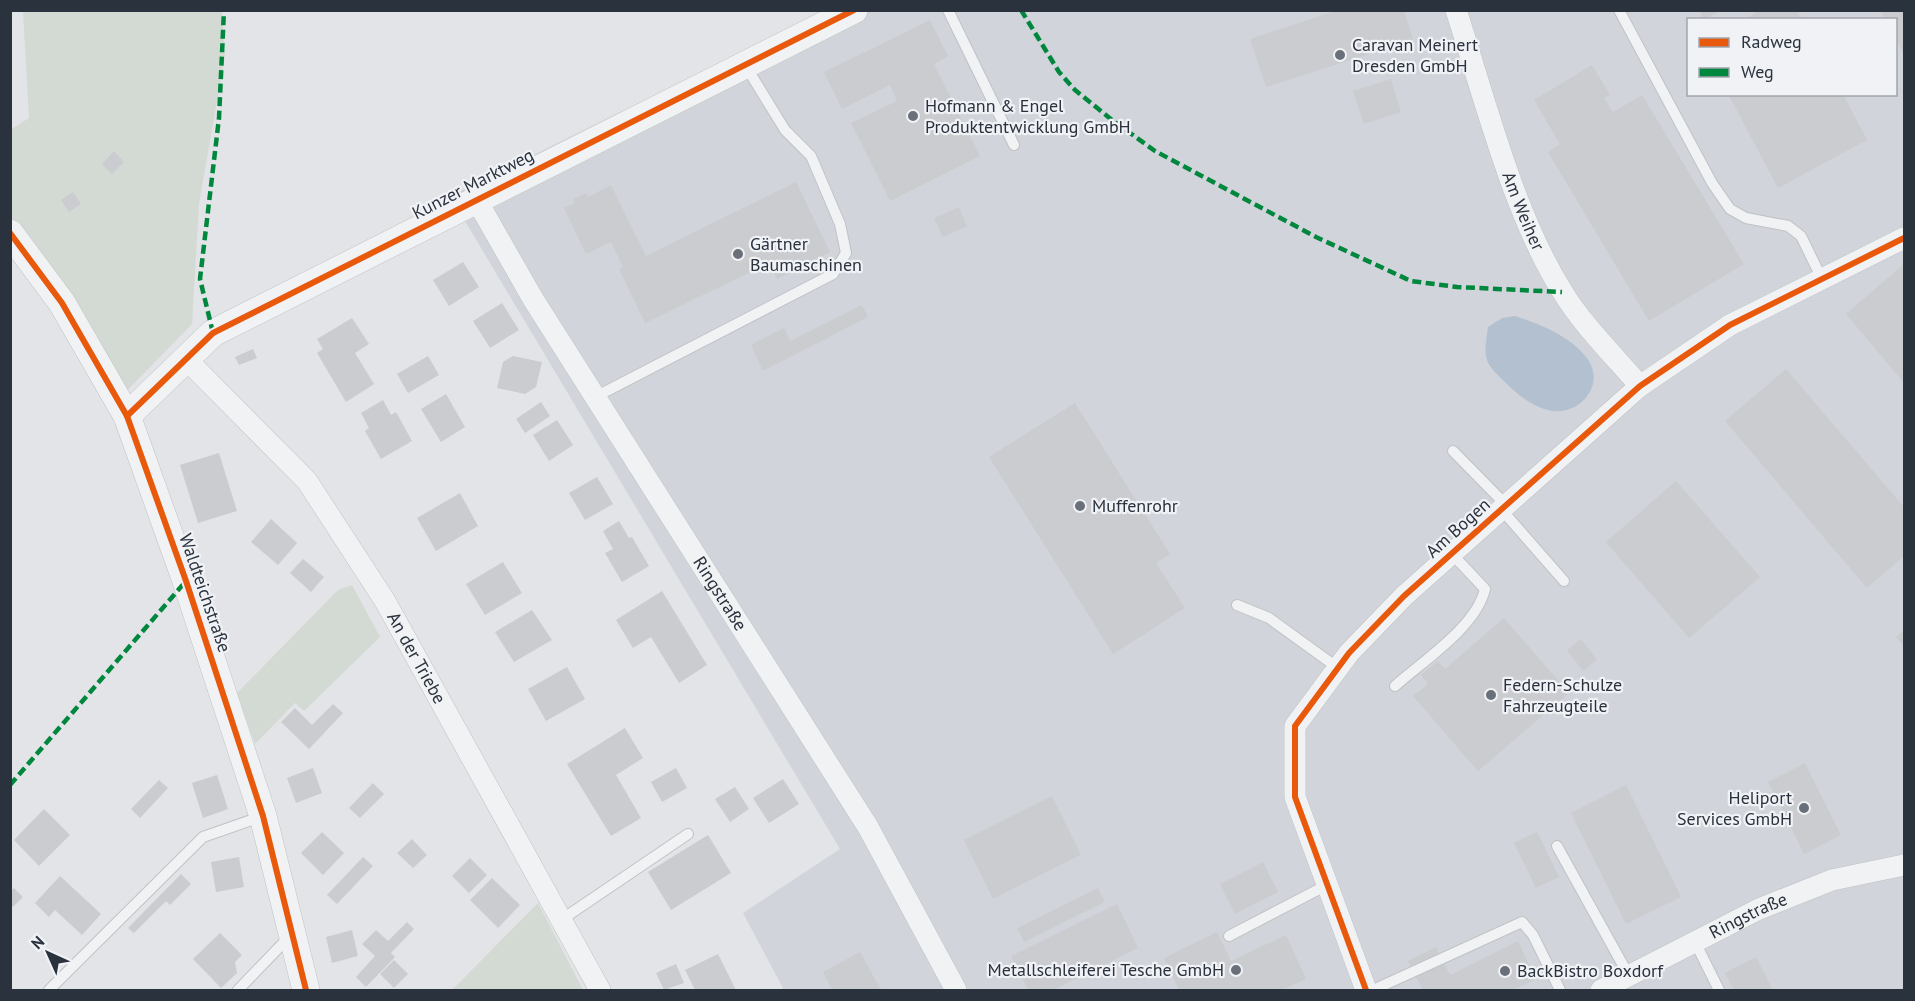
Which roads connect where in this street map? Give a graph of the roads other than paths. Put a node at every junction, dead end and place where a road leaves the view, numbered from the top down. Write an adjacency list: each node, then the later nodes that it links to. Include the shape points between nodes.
1 (854, 10): 5 (street, Kunzer Marktweg)
2 (948, 10): 6 (lane)
3 (1456, 10): 12 (street, Am Weiher, via 1534,237 1562,292)
4 (1619, 10): 10 (lane, via 1730,209 1746,218 1788,226 1801,236)
5 (745, 65): 7 (street, Kunzer Marktweg); 13 (lane, via 785,130 811,156 840,224 846,253 833,274)
6 (1014, 145)
7 (477, 199): 11 (street, Kunzer Marktweg, via 213,333); 13 (street, Ringstraße)
8 (10, 233): 14 (street, Waldteichstraße, via 62,303)
9 (1905, 238): 10 (street, Am Bogen)
10 (1822, 279): 12 (street, Am Bogen, via 1730,325)
11 (186, 359): 14 (street, Kunzer Marktweg); 27 (street, An der Triebe, via 307,481 385,601)
12 (1640, 386): 16 (street, Am Bogen)
13 (595, 398): 36 (street, Ringstraße, via 868,827)
14 (127, 416): 22 (street, Waldteichstraße)
15 (1453, 451): 16 (lane)
16 (1504, 507): 17 (street, Am Bogen); 18 (lane)
17 (1452, 554): 20 (street, Am Bogen, via 1404,596); 21 (lane, via 1485,589 1482,602 1449,639)
18 (1564, 581)
19 (1237, 605): 20 (lane, via 1269,618)
20 (1338, 668): 26 (street, Am Bogen, via 1295,726 1295,797)
21 (1395, 686)
22 (263, 816): 28 (street, Waldteichstraße); 32 (lane, via 203,837)
23 (688, 834): 27 (lane)
24 (1557, 846): 31 (lane)
25 (1905, 865): 30 (street, Ringstraße, via 1832,880 1759,909)
26 (1327, 885): 29 (lane); 37 (street, Am Bogen)
27 (561, 920): 35 (street, An der Triebe)
28 (290, 935): 33 (lane); 34 (street, Waldteichstraße)
29 (1229, 936)
30 (1695, 942): 31 (street, Ringstraße); 41 (lane)
31 (1629, 976): 40 (street, Ringstraße)
32 (49, 990)
33 (238, 990)
34 (306, 990)
35 (600, 990)
36 (956, 990)
37 (1366, 990)
38 (1373, 990): 39 (lane, via 1522,922 1533,935)
39 (1560, 990)
40 (1601, 990)
41 (1719, 990)

